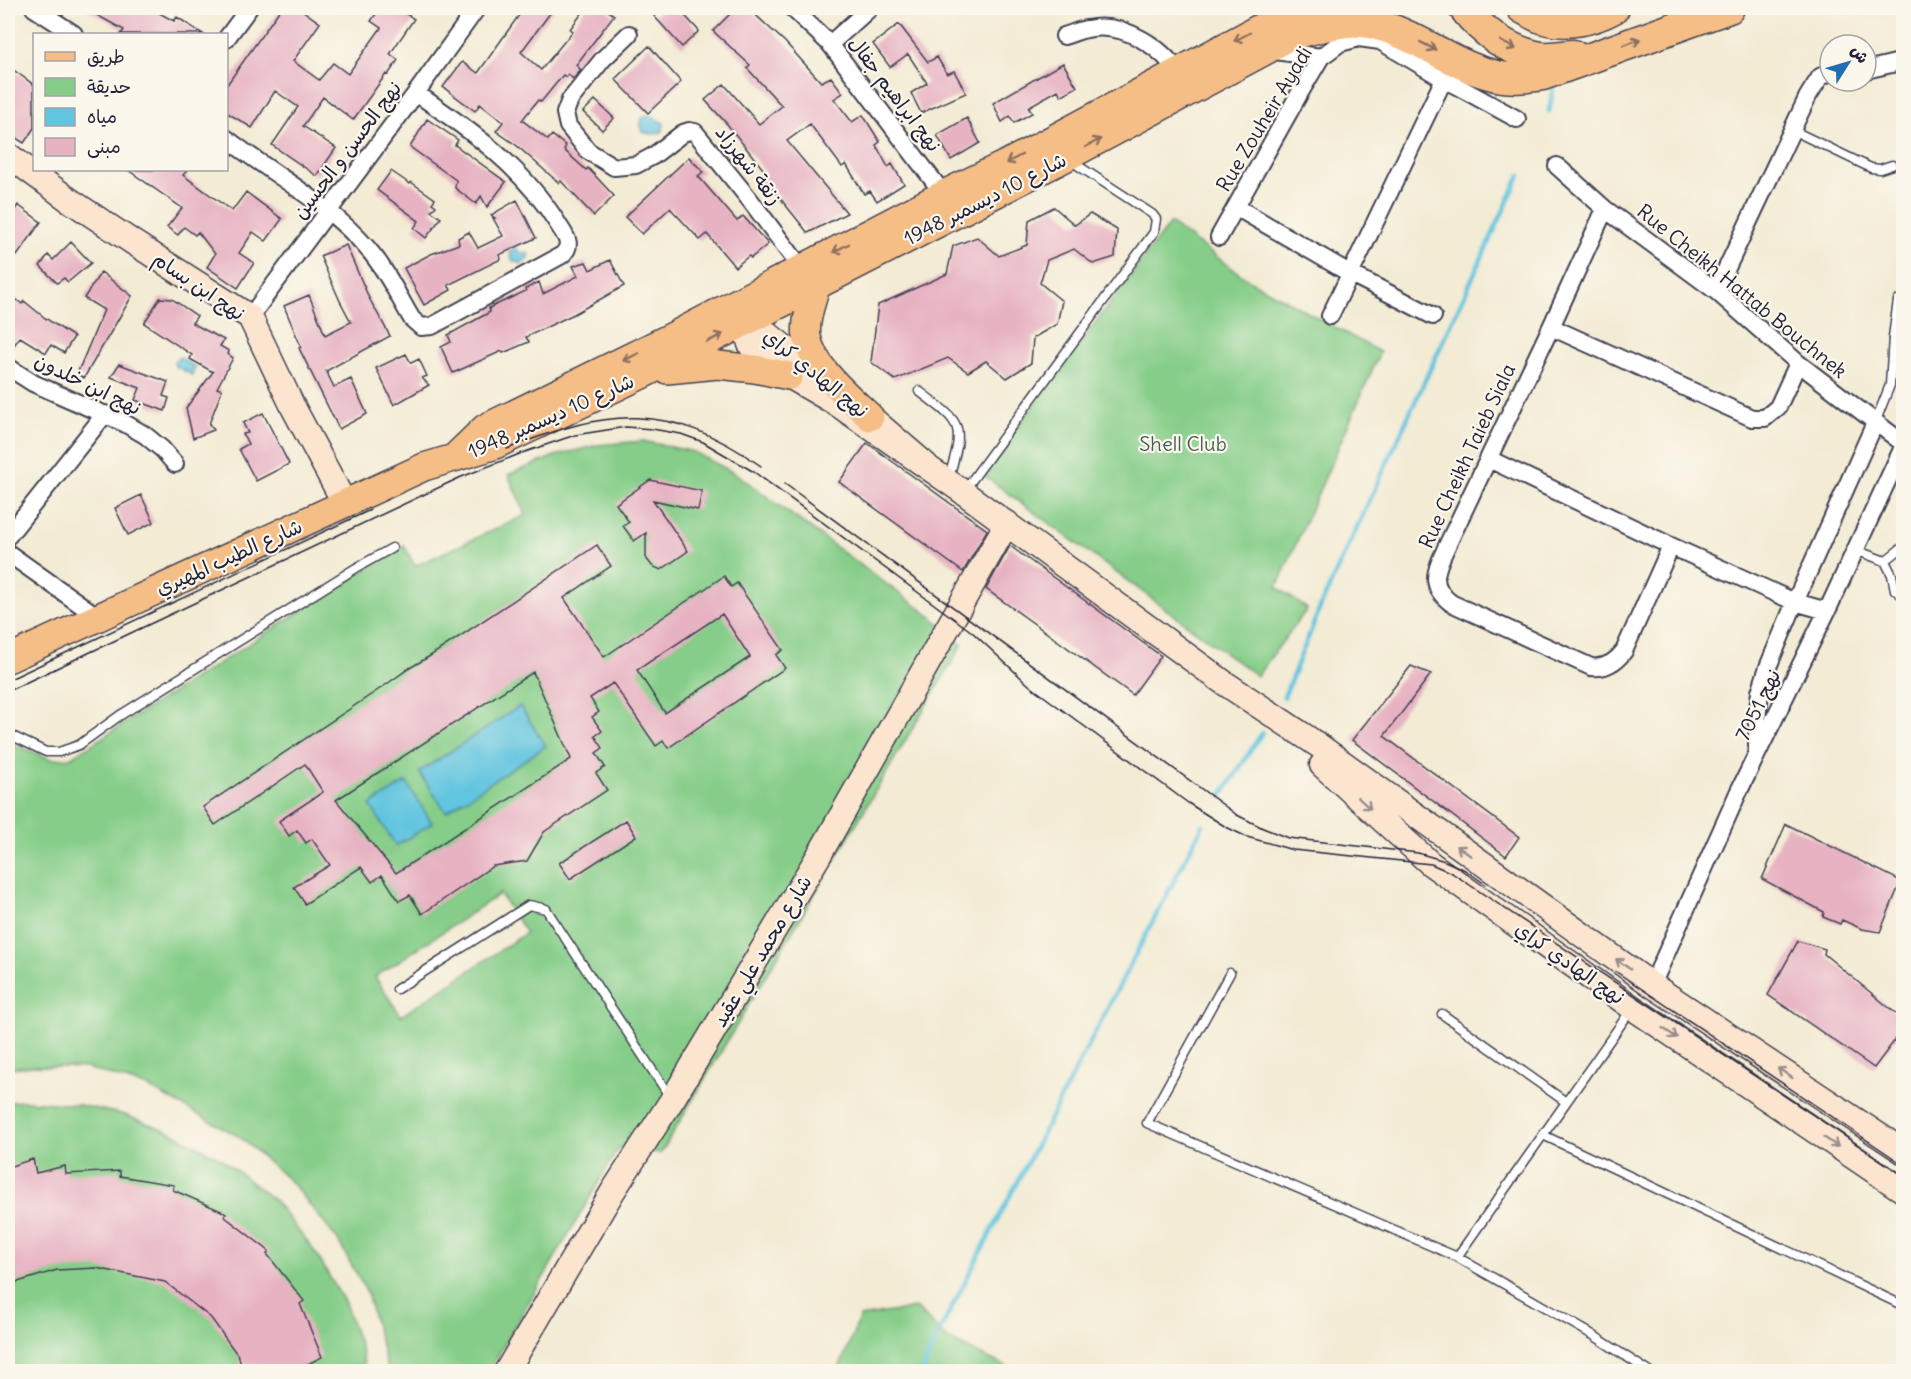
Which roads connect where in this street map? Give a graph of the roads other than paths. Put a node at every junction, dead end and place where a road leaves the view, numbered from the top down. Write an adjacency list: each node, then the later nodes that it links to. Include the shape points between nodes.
1 (34, 8): 12 (street)
2 (249, 8): 14 (street)
3 (477, 8): 25 (street, نهج الحسن و الحسين)
4 (792, 8): 16 (street, نهج ابراهيم جفال)
5 (870, 8): 16 (street)
6 (1332, 8): 11 (main road, شارع 10 ديسمبر 1948)
7 (1464, 8): 18 (highway, one-way to 18, via 1488,33 1512,48 1542,57)
8 (1522, 8): 9 (highway, via 1540,18 1563,22 1600,15)
9 (1614, 8)
10 (1729, 8): 18 (highway, one-way to 10)
11 (1292, 21): 17 (main road, شارع 10 ديسمبر 1948); 18 (highway, one-way to 18, via 1367,22 1392,28 1474,69 1500,76 1543,75); 24 (main road, شارع 10 ديسمبر 1948, one-way to 24, via 1270,21)
12 (72, 33)
13 (629, 34): 39 (street, زنقة شهرزاد, via 570,100 565,113 568,126 588,151 614,166 636,165 683,133 695,132)
14 (228, 36)
15 (1064, 36): 24 (street, via 1089,28 1129,33 1147,42)
16 (831, 44): 33 (street, نهج ابراهيم جفال)
17 (1267, 50): 19 (street); 24 (main road, شارع 10 ديسمبر 1948)
18 (1598, 54)
19 (1322, 57): 22 (street, Rue Zouheir Ayadi, via 1340,43 1359,38 1380,41); 34 (street, Rue Zouheir Ayadi)
20 (1904, 61): 21 (street)
21 (1878, 69)
22 (1444, 79): 26 (street, Rue Zouheir Ayadi); 38 (street)
23 (1818, 80): 27 (street)
24 (1184, 81): 30 (main road, شارع 10 ديسمبر 1948, one-way to 24); 33 (main road, شارع 10 ديسمبر 1948, one-way to 33, via 1010,162)
25 (416, 93): 36 (street, نهج الحسن و الحسين); 36 (street, via 470,130 518,172 546,204 567,241 567,250 426,328 412,319 370,251)
26 (1517, 119)
27 (1792, 130): 31 (lane, via 1871,168); 40 (street)
28 (228, 140): 36 (street)
29 (8, 155): 45 (street, نهج ابن بسام, via 68,199)
30 (1065, 158): 33 (main road, شارع 10 ديسمبر 1948); 60 (lane, via 1152,214 1156,219 1154,232)
31 (1892, 165)
32 (1557, 166): 35 (street, Rue Cheikh Hattab Bouchnek)
33 (951, 203): 39 (main road, شارع 10 ديسمبر 1948)
34 (1236, 207): 37 (street, Rue Zouheir Ayadi); 38 (street)
35 (1605, 209): 40 (street, Rue Cheikh Hattab Bouchnek); 46 (street, Rue Cheikh Taieb Siala)
36 (328, 210): 45 (street, نهج الحسن و الحسين)
37 (1219, 237)
38 (1351, 274): 43 (street); 44 (street)
39 (809, 278): 42 (main road, شارع 10 ديسمبر 1948); 42 (main road, شارع 10 ديسمبر 1948, via 757,292); 53 (main road, via 807,337 815,357)
40 (1716, 291): 47 (street, Rue Cheikh Hattab Bouchnek)
41 (1898, 300): 54 (lane, via 1890,385)
42 (740, 313): 49 (main road, شارع 10 ديسمبر 1948, one-way to 42); 50 (street, نهج الهادي كراي, via 754,350); 53 (street, نهج الهادي كراي); 56 (main road, شارع 10 ديسمبر 1948, one-way to 56, via 669,338 485,428)
43 (1330, 316)
44 (1433, 316)
45 (250, 317): 61 (street, نهج ابن بسام)
46 (1551, 327): 47 (street, via 1752,418 1765,418 1779,407); 57 (street, Rue Cheikh Taieb Siala)
47 (1797, 363): 54 (street, Rue Cheikh Hattab Bouchnek)
48 (8, 368): 52 (street, نهج ابن خلدون)
49 (650, 371): 50 (main road, via 718,365); 56 (main road, شارع 10 ديسمبر 1948, via 493,446)
50 (789, 376): 59 (street, نهج الهادي كراي)
51 (920, 391): 60 (lane, via 947,412 957,426)
52 (105, 414): 58 (street, نهج ابن خلدون, via 145,435); 63 (street)
53 (870, 417): 59 (street, نهج الهادي كراي)
54 (1875, 423): 55 (street, Rue Cheikh Hattab Bouchnek); 71 (street)
55 (1904, 445): 67 (street, نهج 7051)
56 (452, 459): 61 (main road, شارع الطيب المهيري, via 424,467)
57 (1489, 459): 64 (street); 64 (street, Rue Cheikh Taieb Siala, via 1437,569 1438,588 1451,603 1591,667 1606,666 1624,651)
58 (175, 464)
59 (926, 465): 60 (street, نهج الهادي كراي)
60 (955, 486): 62 (street, نهج الهادي كراي)
61 (345, 504): 73 (main road, شارع الطيب المهيري)
62 (1006, 523): 75 (street, نهج الهادي كراي); 83 (street, شارع محمد علي عقيد, via 818,857)
63 (8, 536)
64 (1671, 546): 71 (street)
65 (1904, 546): 69 (lane)
66 (392, 548): 76 (lane, via 119,716 79,745 46,752)
67 (1855, 550): 69 (lane); 72 (street, نهج 7051)
68 (8, 553): 73 (street)
69 (1886, 561): 70 (lane, via 1894,590)
70 (1904, 597)
71 (1795, 602): 72 (street); 77 (street, via 1761,692)
72 (1827, 610): 77 (street, نهج 7051)
73 (98, 617): 74 (main road, شارع الطيب المهيري)
74 (8, 659)
75 (1258, 706): 79 (street, نهج الهادي كراي, one-way to 75); 81 (street, نهج الهادي كراي, one-way to 81, via 1431,864)
76 (8, 734)
77 (1757, 757): 79 (street, نهج 7051)
78 (1230, 973): 88 (lane, via 1148,1124)
79 (1652, 985): 86 (street, نهج الهادي كراي, one-way to 79)
80 (397, 989): 83 (lane, via 529,905 546,909)
81 (1633, 1008): 84 (lane); 87 (street, نهج الهادي كراي, one-way to 87)
82 (1442, 1014): 84 (lane)
83 (672, 1100): 90 (street, شارع محمد علي عقيد, via 607,1200)
84 (1566, 1102): 85 (lane)
85 (1543, 1135): 88 (lane); 89 (lane)
86 (1904, 1152)
87 (1904, 1191)
88 (1457, 1257): 91 (lane)
89 (1904, 1306)
90 (507, 1371)
91 (1650, 1371)

